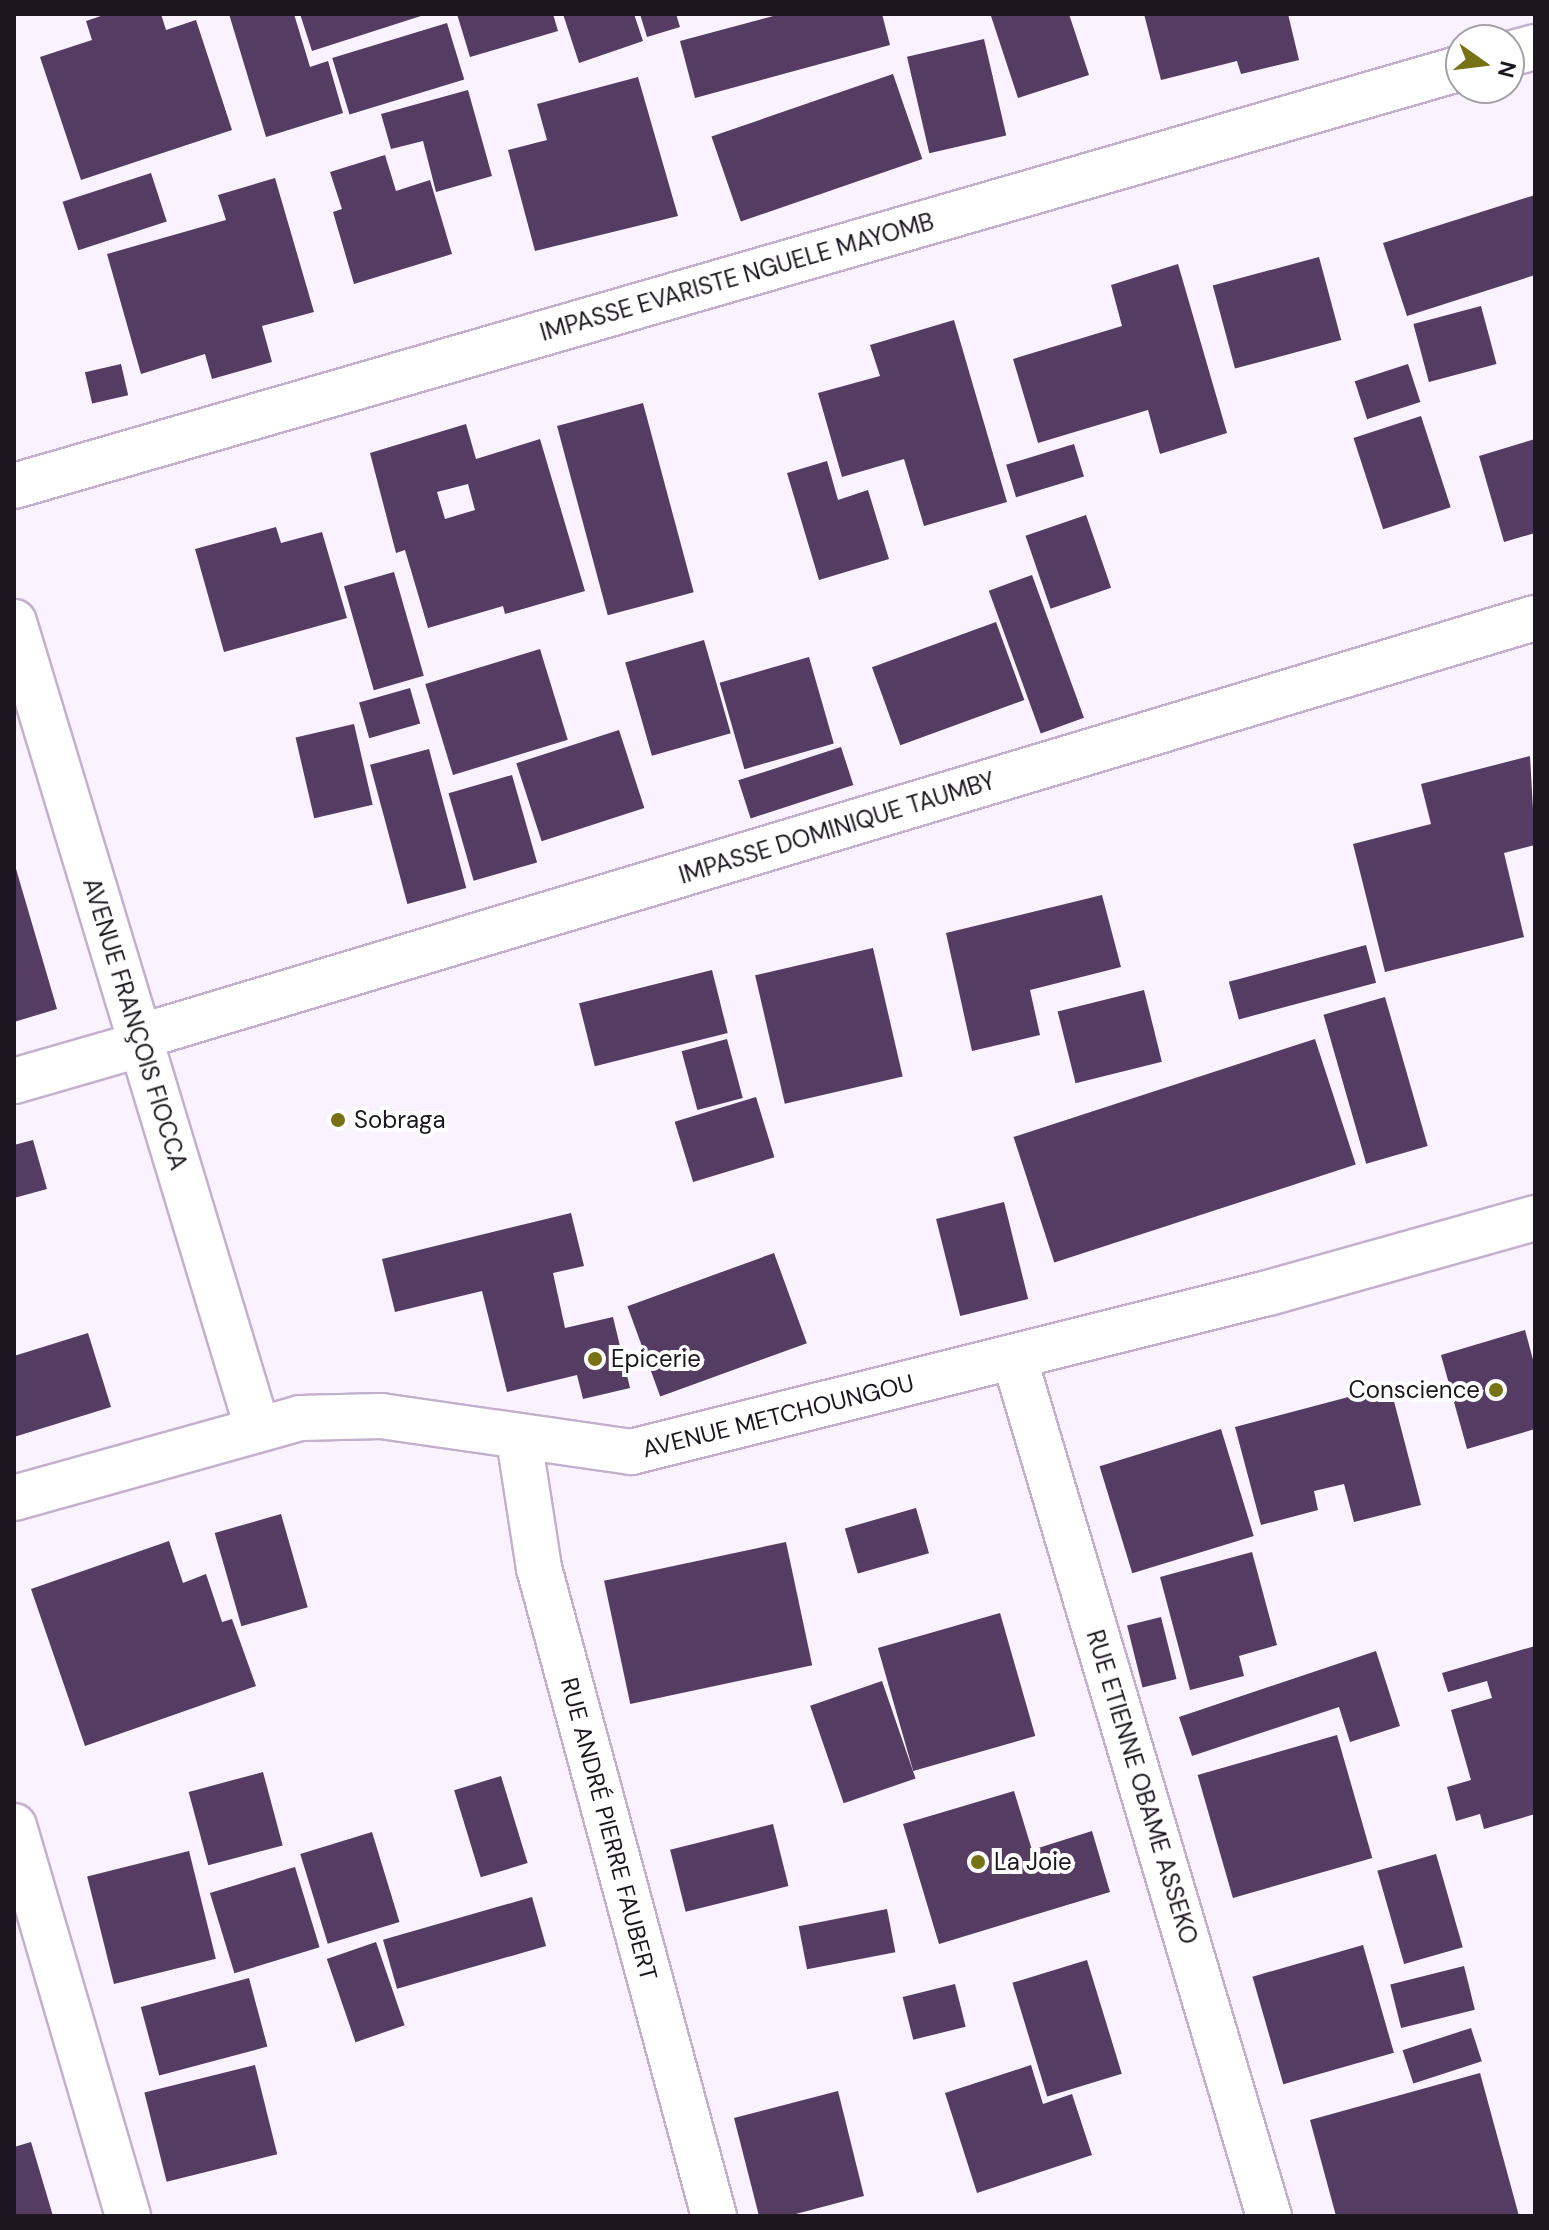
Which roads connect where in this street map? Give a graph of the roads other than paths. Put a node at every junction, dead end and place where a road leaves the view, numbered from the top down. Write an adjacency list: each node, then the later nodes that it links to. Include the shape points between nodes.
1 (1445, 73): 2 (street, IMPASSE EVARISTE NGUELE MAYOMB)
2 (14, 486)
3 (1535, 618): 5 (street, IMPASSE DOMINIQUE TAUMBY)
4 (14, 622): 5 (street, AVENUE FRANÇOIS FIOCCA)
5 (140, 1040): 6 (street, IMPASSE DOMINIQUE TAUMBY); 9 (street, AVENUE FRANÇOIS FIOCCA)
6 (14, 1081)
7 (1535, 1218): 8 (street, AVENUE METCHOUNGOU)
8 (1014, 1357): 10 (street, AVENUE METCHOUNGOU, via 631,1452); 15 (street, RUE ETIENNE OBAME ASSEKO)
9 (257, 1427): 10 (street, AVENUE METCHOUNGOU, via 300,1418 381,1416); 11 (street, AVENUE METCHOUNGOU)
10 (519, 1439): 14 (street, RUE ANDRÉ PIERRE FAUBERT, via 539,1568)
11 (14, 1498)
12 (14, 1826): 13 (street)
13 (128, 2216)
14 (714, 2216)
15 (1269, 2216)

